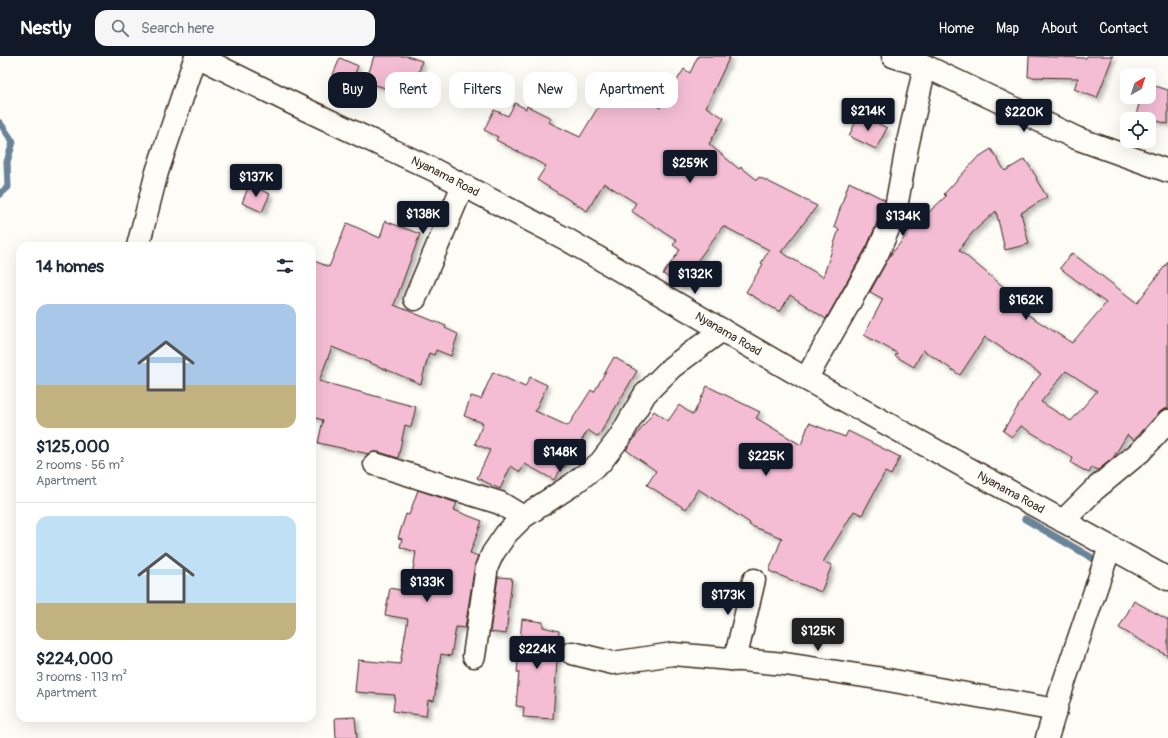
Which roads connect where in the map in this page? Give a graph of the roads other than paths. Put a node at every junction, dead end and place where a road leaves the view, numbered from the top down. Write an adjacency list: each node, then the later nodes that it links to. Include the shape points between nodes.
1 (197, 56): 5 (street, Nyanama Road); 6 (street, via 157,172)
2 (893, 56): 3 (street)
3 (924, 66): 4 (street, via 1076,138); 9 (street, via 895,213 878,252)
4 (1168, 172)
5 (463, 185): 7 (street); 8 (street, Nyanama Road, via 566,239)
6 (139, 242)
7 (415, 299)
8 (722, 330): 9 (street, Nyanama Road); 12 (street, via 672,367 645,394 620,437 600,463)
9 (806, 379): 13 (street, Nyanama Road)
10 (1168, 422): 13 (street, via 1141,451 1095,489)
11 (375, 464): 12 (street, via 500,503)
12 (523, 517): 18 (street, via 506,534 487,566)
13 (1063, 521): 14 (street, Nyanama Road)
14 (1110, 547): 15 (street, Nyanama Road); 20 (street)
15 (1168, 579)
16 (754, 580): 19 (street)
17 (572, 653): 19 (street, via 613,663 673,654)
18 (474, 656)
19 (735, 660): 20 (street, via 785,664 877,678)
20 (1056, 710): 21 (street)
21 (1047, 738)

